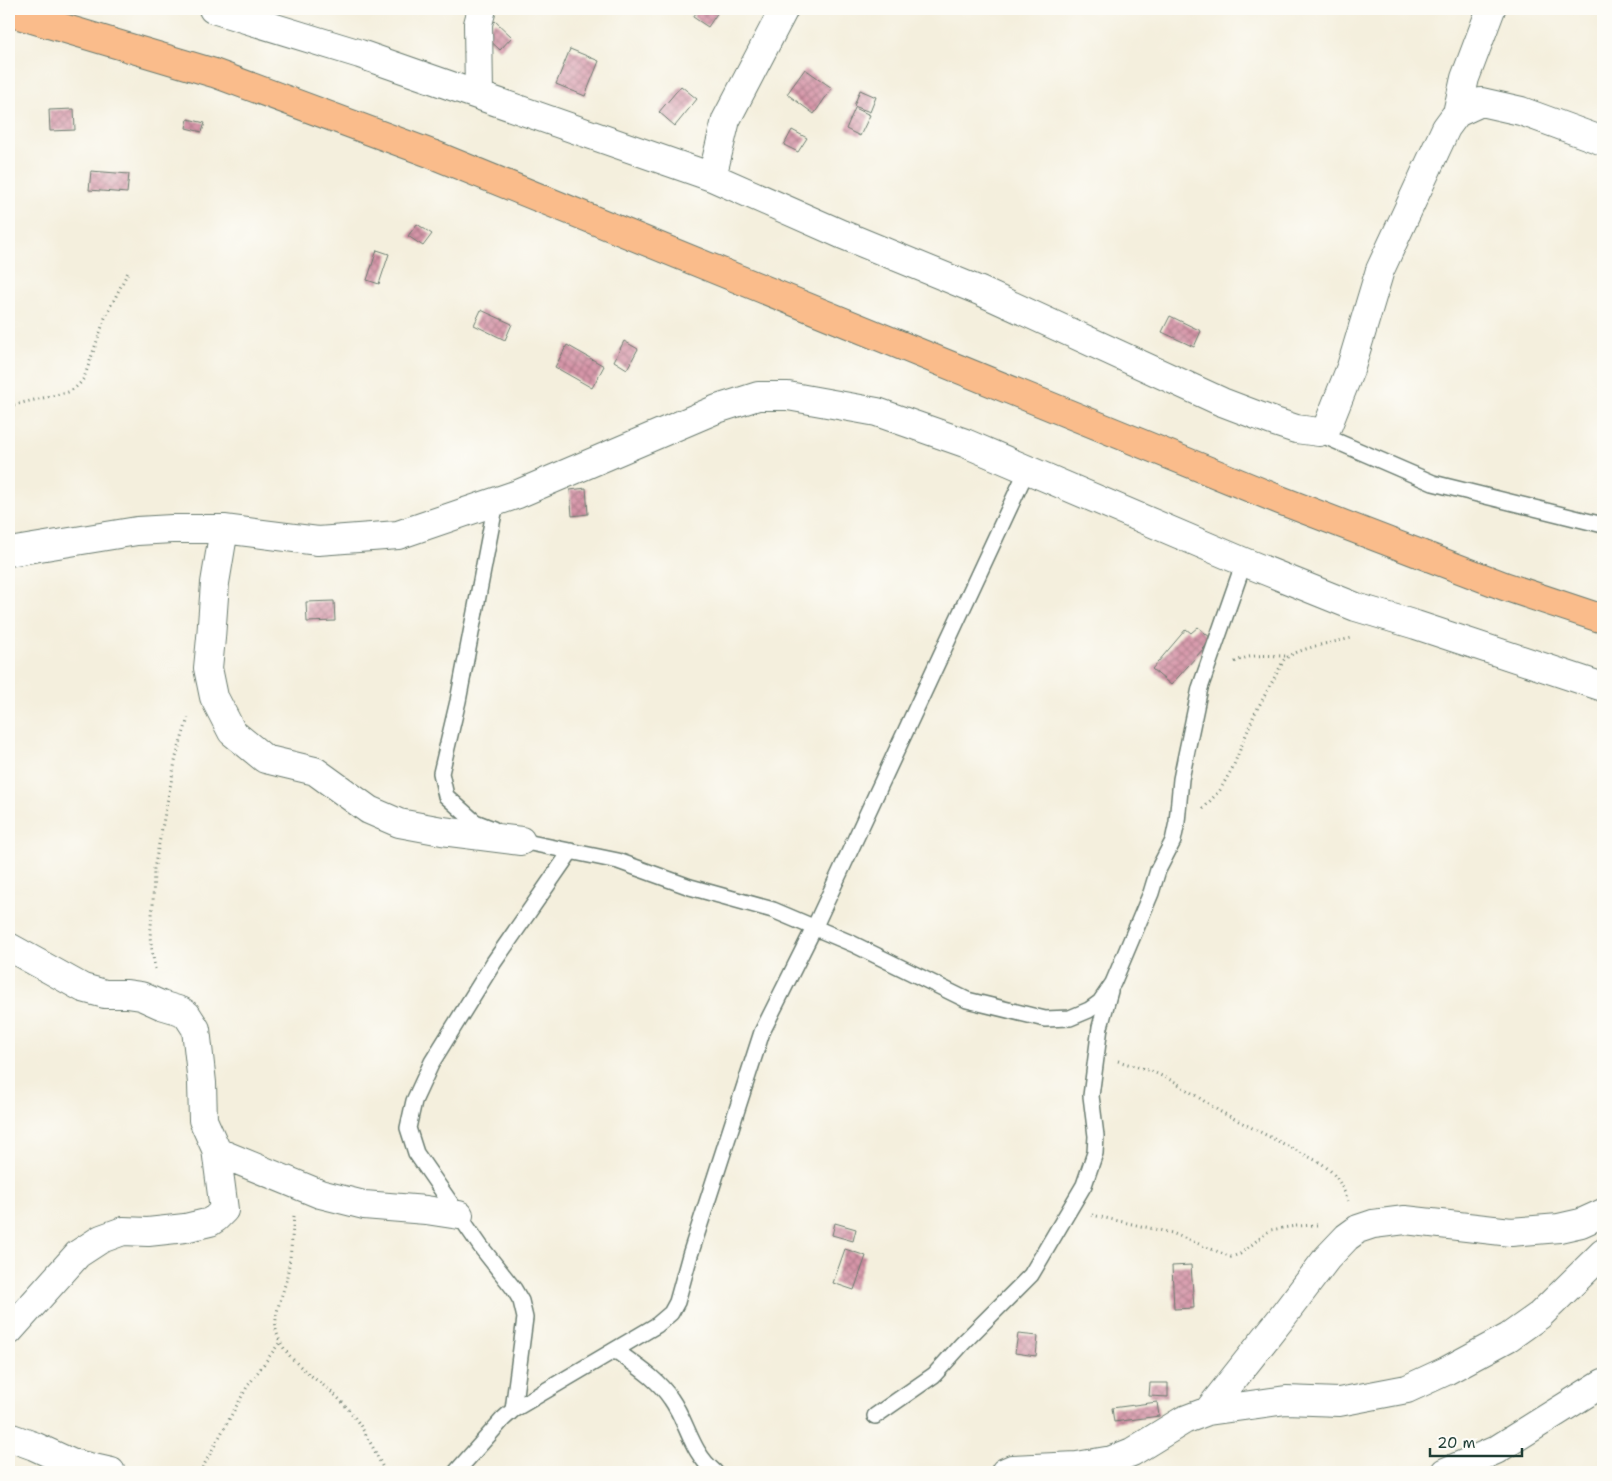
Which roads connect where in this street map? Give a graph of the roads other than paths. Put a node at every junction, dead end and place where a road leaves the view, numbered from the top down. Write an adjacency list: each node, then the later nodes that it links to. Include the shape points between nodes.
1 (213, 9): 6 (street)
2 (482, 9): 7 (street, via 478,24)
3 (784, 9): 10 (street, via 726,120)
4 (1491, 9): 8 (street, via 1465,78)
5 (9, 12): 18 (highway, via 214,73 432,154 1280,500 1504,586)
6 (284, 19): 7 (street, via 360,54)
7 (479, 95): 10 (street)
8 (1457, 113): 9 (street, via 1480,102 1522,111); 11 (street, via 1446,128 1380,270 1351,367 1328,425)
9 (1603, 141)
10 (712, 178): 11 (street, via 980,291 1222,402 1296,429)
11 (1315, 432): 14 (lane, via 1433,483)
12 (1027, 470): 13 (street, via 965,443 877,412 788,396 758,396 717,409); 17 (street); 22 (lane)
13 (496, 502): 15 (street, via 398,535 318,540); 20 (lane, via 441,773 446,796 475,822)
14 (1603, 525)
15 (224, 529): 16 (street, via 137,531); 20 (street, via 215,583 208,668 214,697 232,732 265,759 315,771 369,810 399,823)
16 (9, 552)
17 (1244, 562): 19 (street, via 1356,607); 24 (lane, via 1200,688 1181,780 1173,841 1158,870)
18 (1603, 619)
19 (1603, 688)
20 (521, 840): 21 (lane)
21 (571, 851): 22 (lane, via 618,861 690,887 773,910); 27 (lane, via 494,962 432,1062 414,1101 408,1128 416,1153)
22 (814, 928): 24 (lane, via 967,1000 1045,1019 1070,1018 1089,1010 1100,1002); 30 (lane, via 762,1032 677,1302 657,1325)
23 (9, 947): 25 (street, via 83,988 105,994 141,996 181,1011 191,1020 196,1029 203,1120)
24 (1113, 983): 34 (lane, via 1100,1027 1091,1096 1095,1153 1084,1185 1031,1275 934,1375)
25 (216, 1149): 27 (street, via 220,1154 320,1194 364,1205); 29 (street, via 224,1210 216,1218 185,1228 123,1231 100,1239 78,1254)
26 (1603, 1213): 33 (street, via 1559,1228 1511,1232 1405,1220 1358,1229 1327,1258)
27 (459, 1215): 32 (lane, via 522,1301 525,1318)
28 (1603, 1253): 33 (street, via 1540,1315 1509,1337 1407,1388 1339,1402 1286,1400)
29 (9, 1331)
30 (615, 1350): 32 (lane); 38 (lane, via 654,1379 672,1399 704,1464)
31 (1603, 1384): 40 (street, via 1496,1450)
32 (513, 1410): 37 (lane)
33 (1208, 1411): 39 (street, via 1184,1420 1132,1452 1112,1460)
34 (875, 1416)
35 (9, 1437): 36 (street, via 71,1463)
36 (111, 1472)
37 (456, 1472)
38 (714, 1472)
39 (1005, 1472)
40 (1445, 1472)

